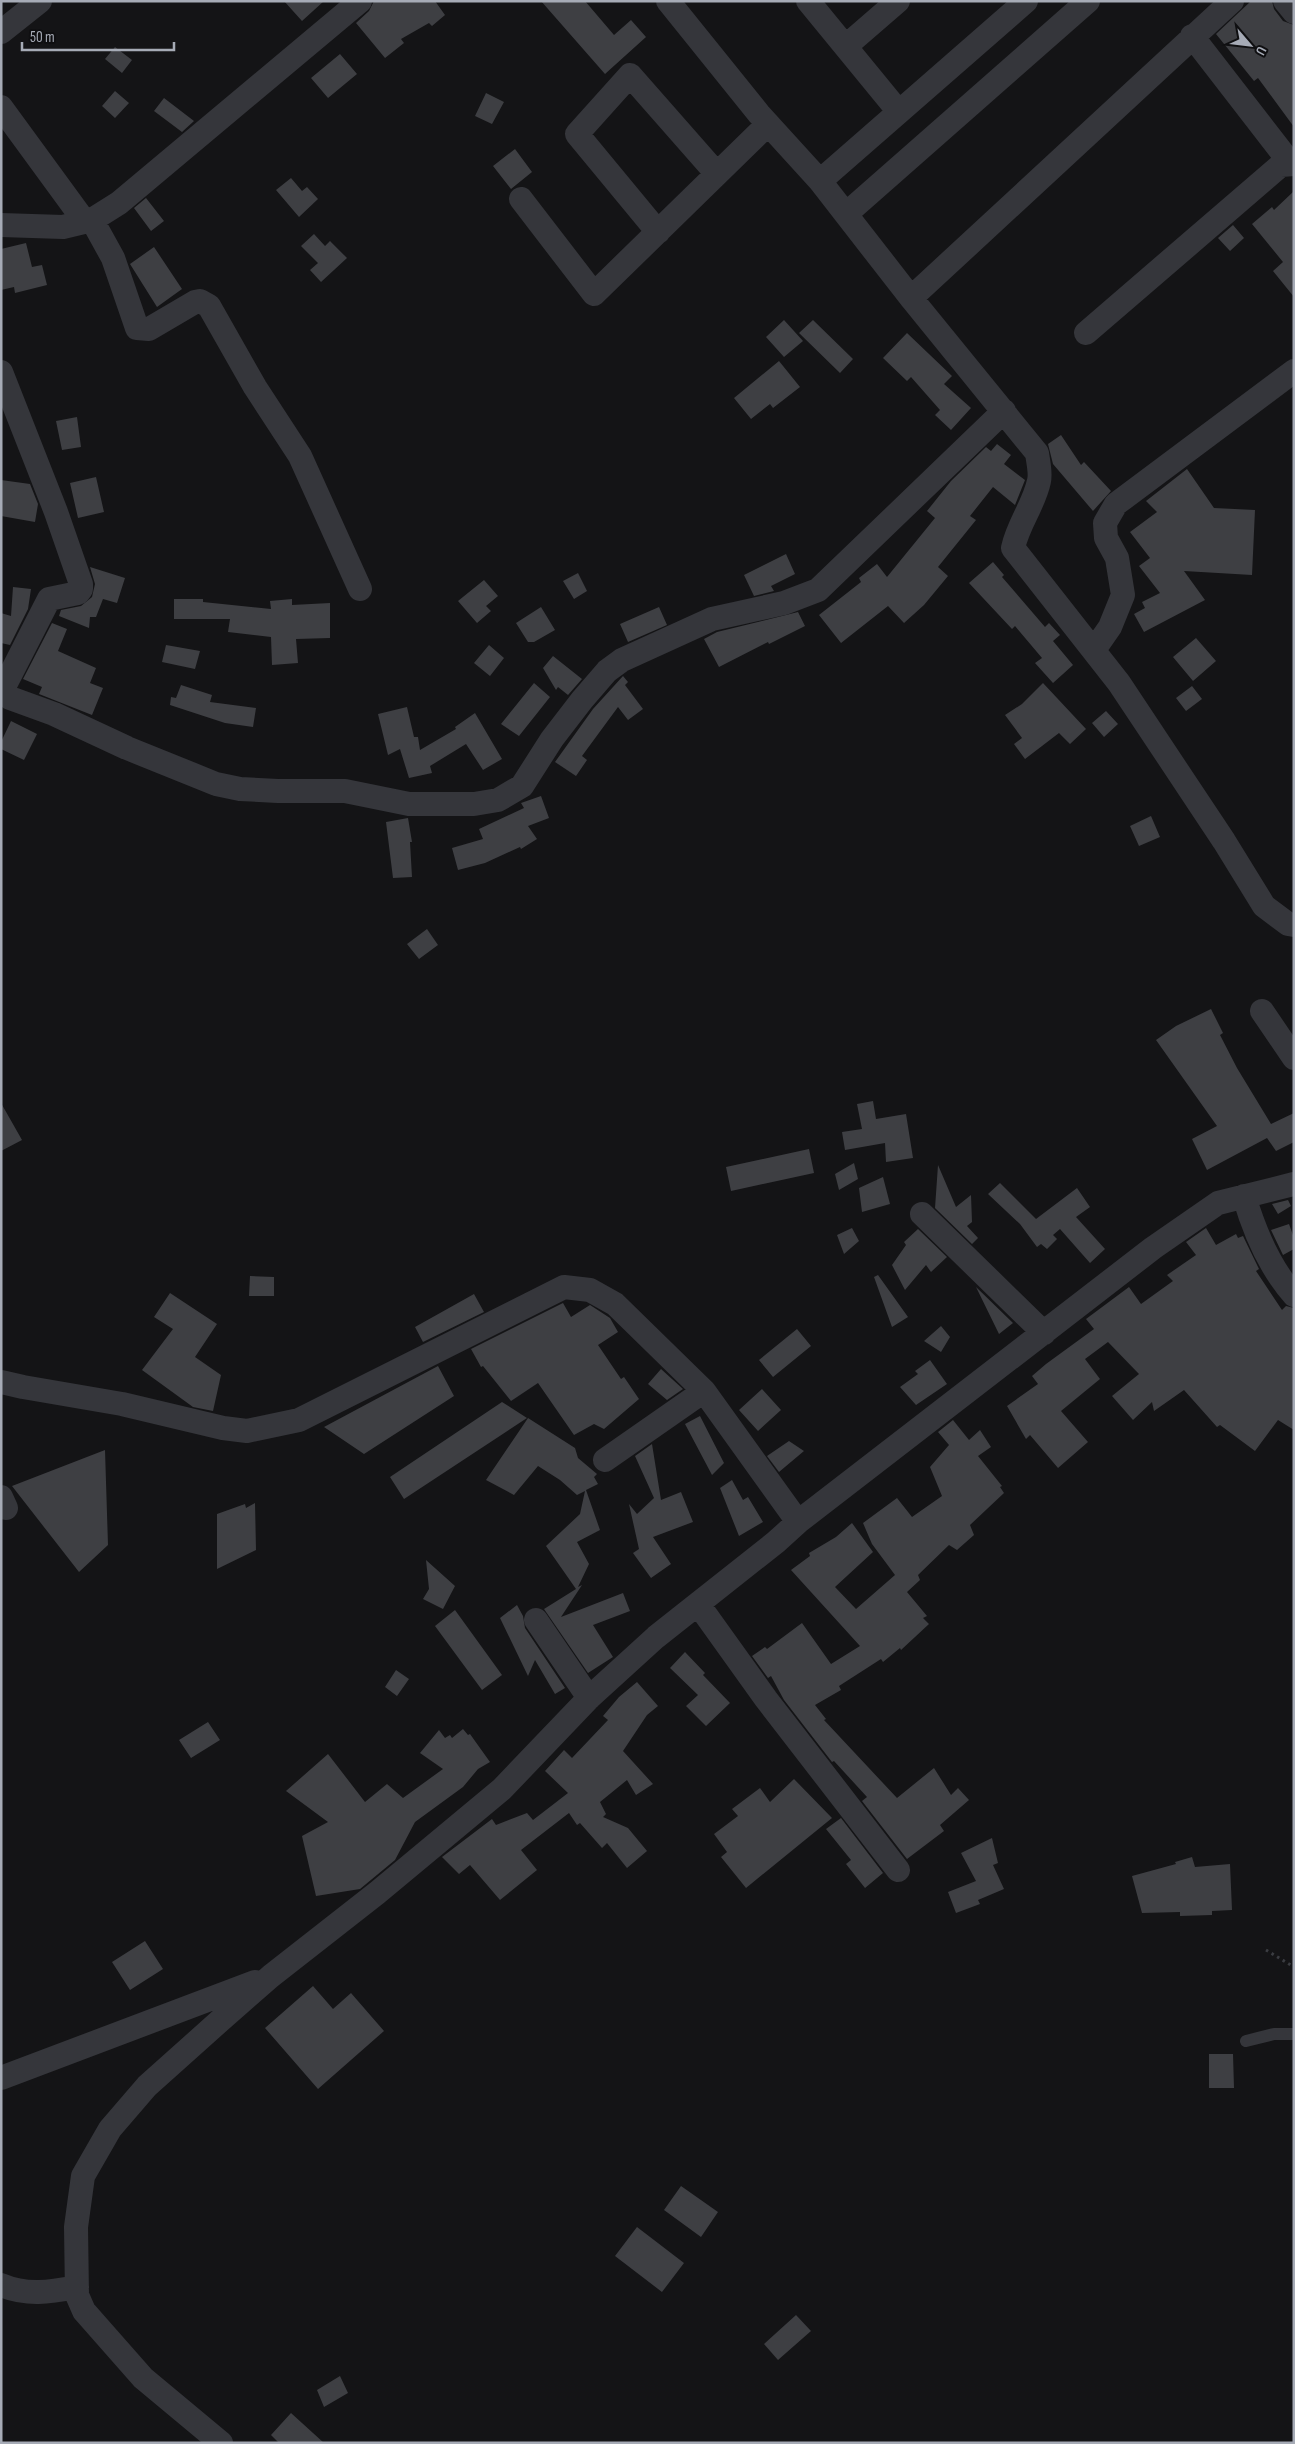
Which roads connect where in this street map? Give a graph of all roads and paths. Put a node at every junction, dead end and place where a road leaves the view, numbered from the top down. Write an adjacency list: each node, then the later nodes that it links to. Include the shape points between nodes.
1 (40, 1): 11 (street)
2 (360, 1): 22 (street, via 133,192)
3 (668, 1): 16 (street)
4 (808, 1): 13 (street)
5 (898, 1): 13 (street)
6 (1026, 1): 15 (street)
7 (1088, 1): 21 (street)
8 (1232, 1): 12 (street)
9 (1285, 1): 10 (street)
10 (1294, 12)
11 (1, 32)
12 (1192, 36): 17 (street); 25 (street)
13 (846, 46): 15 (street)
14 (1, 107): 22 (street)
15 (899, 112): 19 (street)
16 (768, 124): 18 (street); 19 (street)
17 (1292, 164): 26 (street, via 1281,165)
18 (717, 174): 24 (street); 24 (street, via 630,74 577,134)
19 (820, 181): 21 (street)
20 (521, 199): 24 (street, via 594,294)
21 (846, 214): 25 (street)
22 (88, 221): 23 (street, via 62,227); 30 (street, via 113,258 137,328 149,329 195,302 209,306 300,456)
23 (1, 225)
24 (658, 232)
25 (910, 298): 29 (street)
26 (1086, 333)
27 (1294, 371): 31 (street, via 1116,504 1105,523 1106,538 1117,558 1123,595 1110,627)
28 (1, 372): 29 (street, via 82,584 78,593 48,599 4,692 10,698 216,784 278,792 344,791 409,804 474,804 510,795 522,786 552,740 607,671 645,649 712,620 784,603 818,590)
29 (1004, 411): 31 (street, via 1037,453 1040,479 1016,531 1013,548)
30 (360, 589)
31 (1094, 650): 32 (street, via 1164,749 1264,906)
32 (1294, 925)
33 (1262, 1011): 34 (street)
34 (1294, 1058)
35 (1294, 1184): 36 (street)
36 (1244, 1196): 38 (street, via 1253,1226 1286,1286); 39 (street, via 1218,1204 1153,1248)
37 (922, 1214): 39 (street)
38 (1294, 1294)
39 (1044, 1333): 43 (street)
40 (1, 1382): 41 (street, via 122,1404 247,1432 299,1420 564,1287 590,1290 615,1304)
41 (704, 1391): 42 (street); 43 (street)
42 (605, 1460)
43 (798, 1522): 44 (street)
44 (698, 1604): 46 (street); 47 (street, via 766,1699)
45 (536, 1620): 46 (street)
46 (589, 1698): 50 (street, via 502,1789)
47 (898, 1870)
48 (1266, 1950): 49 (path)
49 (1294, 1967)
50 (271, 1976): 53 (street); 55 (street, via 146,2086 110,2129 83,2176 76,2227)
51 (1294, 2034): 52 (lane, via 1274,2034)
52 (1246, 2041)
53 (1, 2078)
54 (1, 2285): 55 (street, via 42,2293)
55 (77, 2288): 56 (street, via 84,2311 143,2378)
56 (221, 2443)

